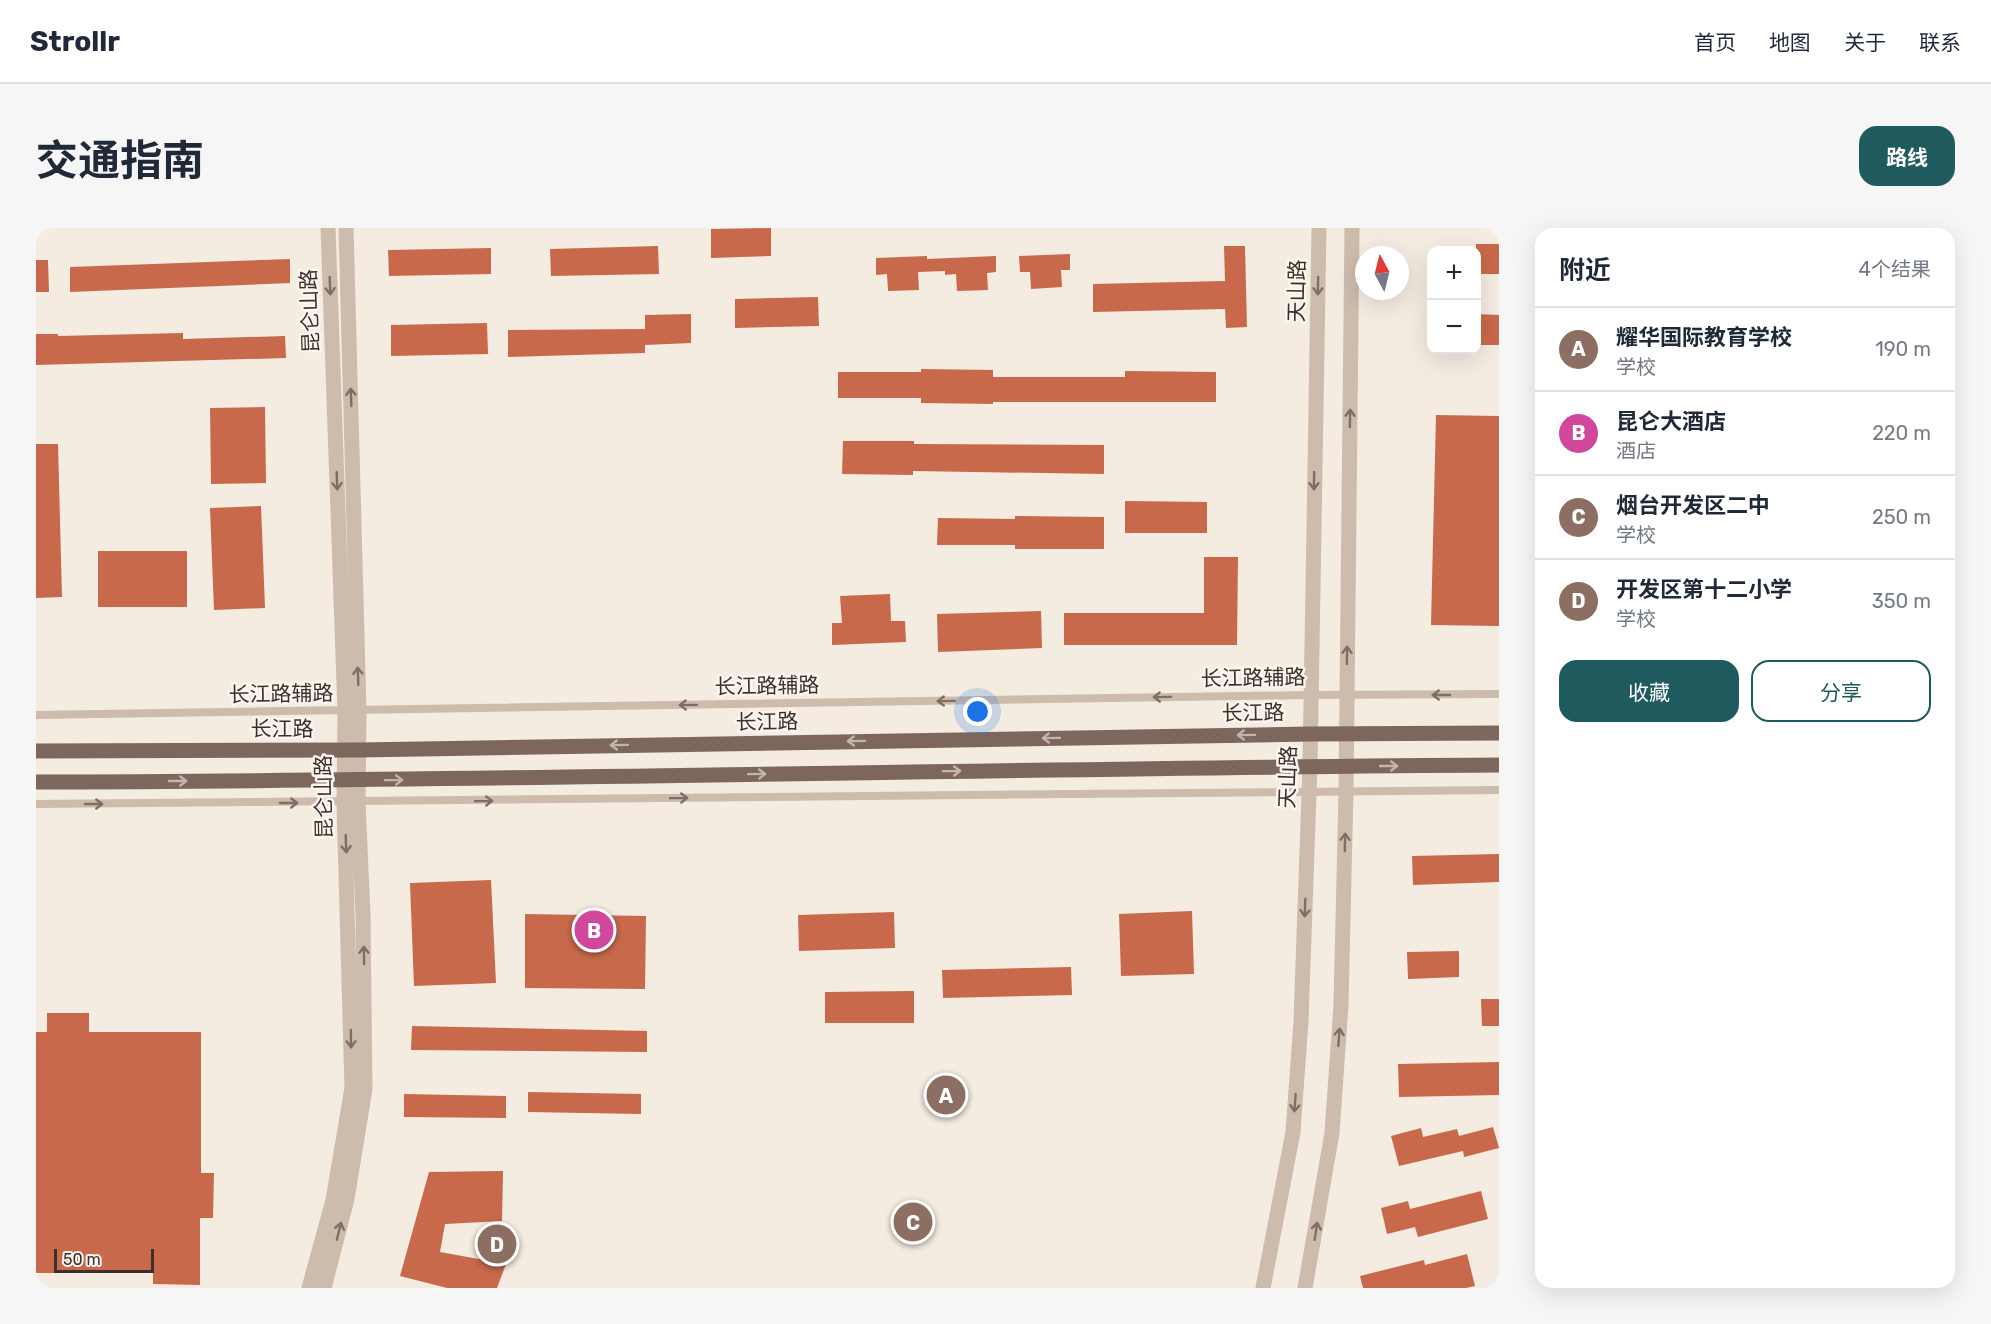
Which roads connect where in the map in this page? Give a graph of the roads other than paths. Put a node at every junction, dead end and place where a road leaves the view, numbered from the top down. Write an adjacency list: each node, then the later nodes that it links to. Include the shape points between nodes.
1 (328, 228): 8 (street, 昆仑山路, one-way to 8)
2 (346, 228): 8 (street, 昆仑山路, one-way to 2)
3 (1319, 228): 6 (street, 天山路, one-way to 6)
4 (1352, 228): 7 (street, one-way to 4)
5 (1499, 694): 7 (lane, 长江路辅路, one-way to 7)
6 (1310, 695): 7 (lane, 长江路辅路); 8 (lane, 长江路辅路, one-way to 8); 11 (street, 天山路)
7 (1346, 695): 12 (street)
8 (352, 711): 9 (lane, 长江路辅路); 13 (street, 昆仑山路)
9 (36, 716)
10 (1499, 733): 12 (main road, 长江路)
11 (1310, 734): 12 (main road, 长江路); 13 (main road, 长江路, one-way to 13); 16 (street, 天山路)
12 (1346, 734): 17 (street)
13 (352, 750): 14 (main road, 长江路); 18 (street, 昆仑山路)
14 (36, 751)
15 (1499, 765): 17 (main road, one-way to 15)
16 (1310, 766): 17 (main road); 18 (main road, one-way to 16); 20 (street, 天山路)
17 (1346, 766): 22 (street)
18 (352, 781): 19 (main road, one-way to 18); 23 (street, 昆仑山路)
19 (36, 782)
20 (1308, 790): 22 (lane); 23 (lane, one-way to 20); 27 (street, 天山路, one-way to 27, via 1301,1021 1293,1132)
21 (1499, 790): 22 (lane)
22 (1346, 791): 28 (street, one-way to 22, via 1332,1133 1341,1005)
23 (351, 803): 24 (lane, one-way to 23); 25 (street, 昆仑山路, one-way to 25, via 352,1089 333,1200); 26 (street, 昆仑山路, one-way to 23, via 347,1199 365,1089 363,915)
24 (36, 804)
25 (309, 1288)
26 (324, 1288)
27 (1263, 1288)
28 (1305, 1288)

